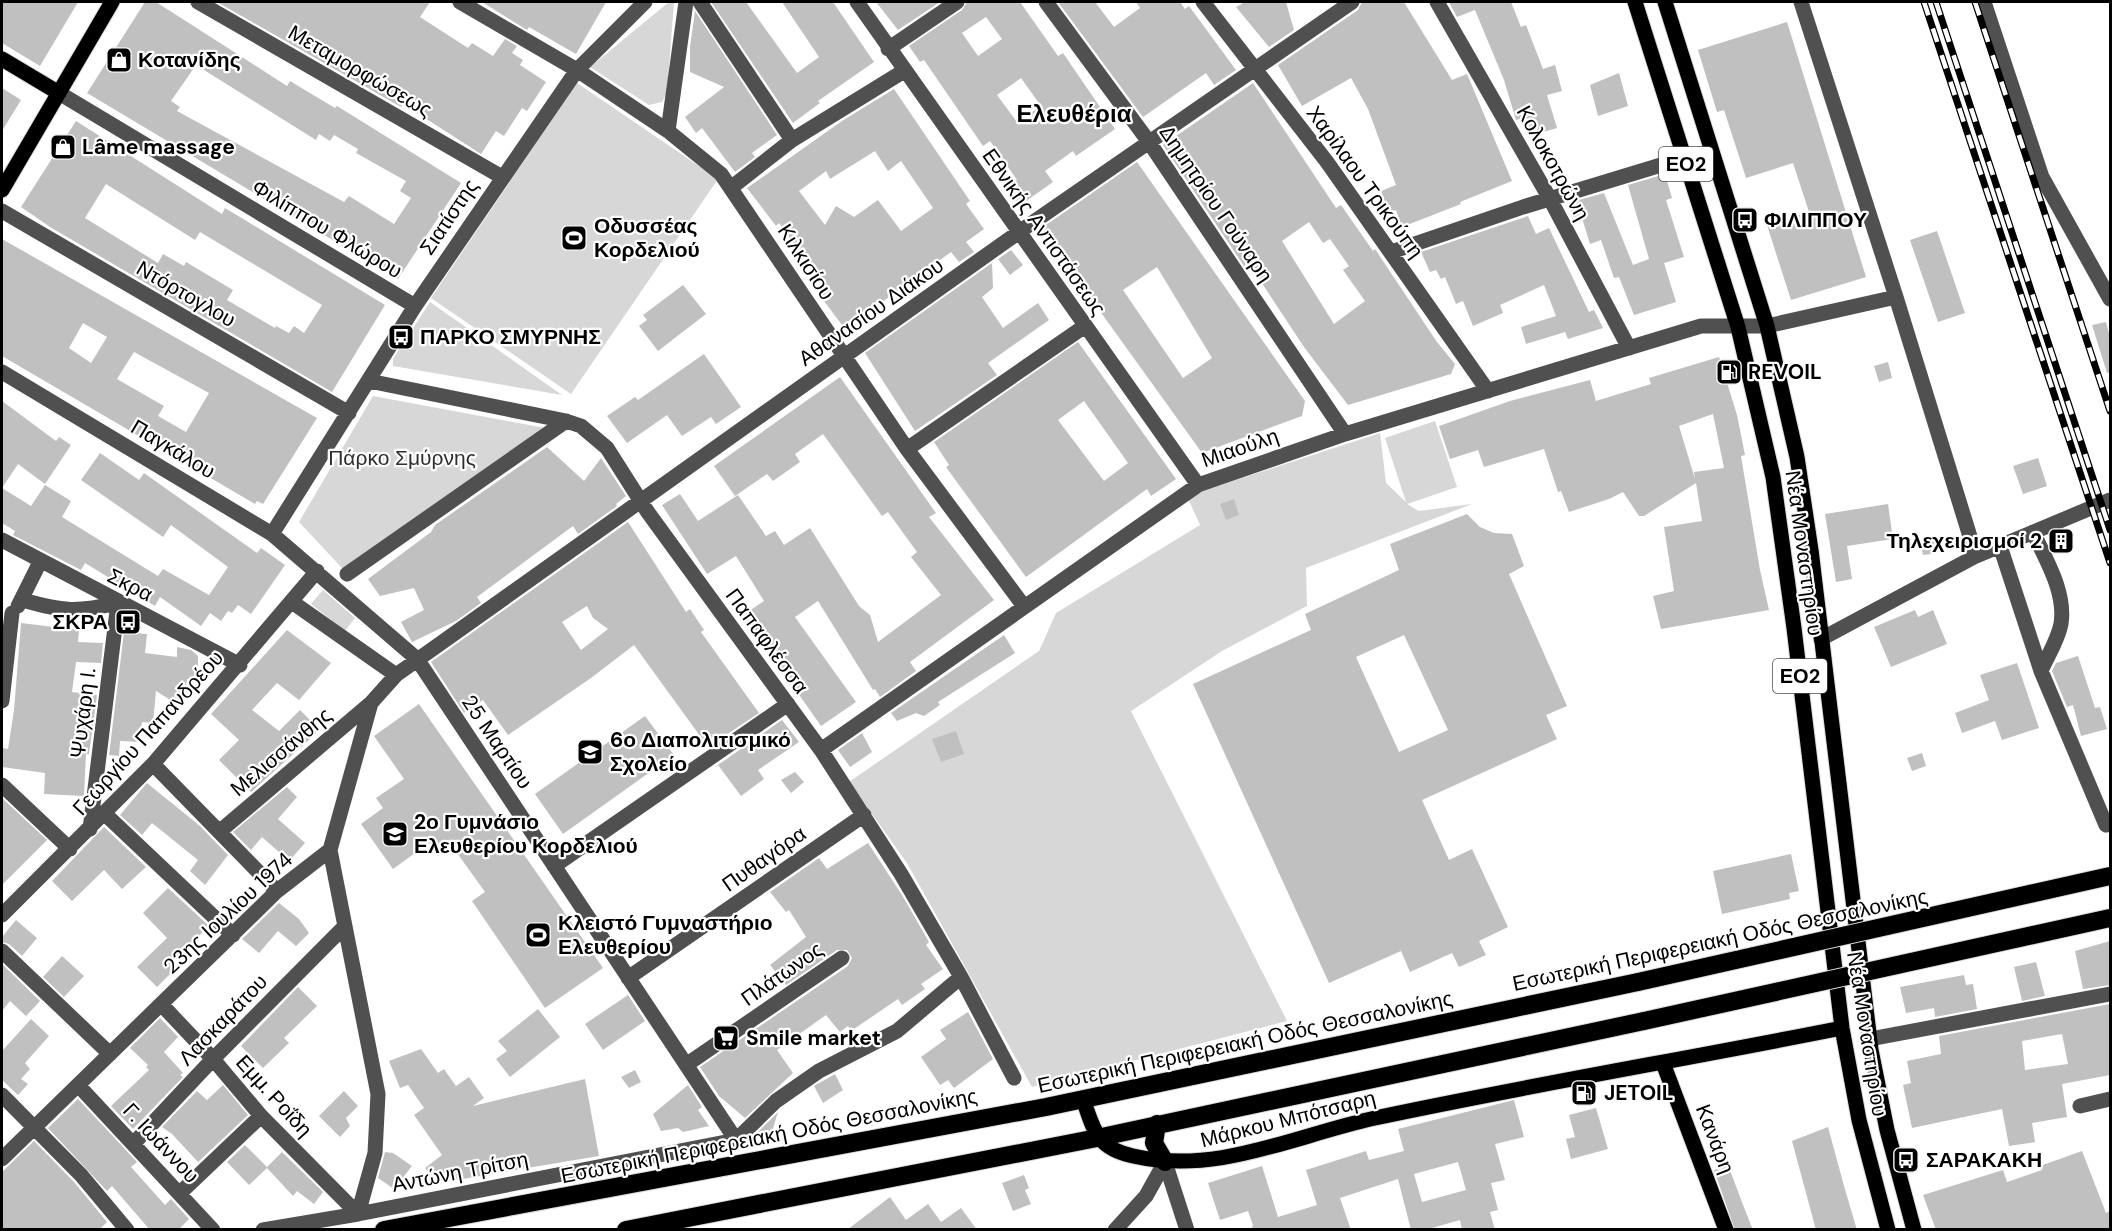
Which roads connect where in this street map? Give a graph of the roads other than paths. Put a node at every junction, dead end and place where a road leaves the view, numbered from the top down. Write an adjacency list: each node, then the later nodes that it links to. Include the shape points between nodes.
1 (112, 2): 22 (main road)
2 (198, 2): 27 (street, Μεταμορφώσεως)
3 (460, 2): 20 (street, Κιλκισίου)
4 (645, 2): 20 (street, Σιατίστης)
5 (686, 2): 23 (street)
6 (700, 2): 24 (street)
7 (857, 2): 17 (street, Εθνικής Αντιστάσεως)
8 (957, 2): 17 (street)
9 (1046, 2): 25 (street, Δημητρίου Γούναρη)
10 (1203, 2): 19 (street, Χαρίλαου Τρικούπη)
11 (1352, 2): 19 (street, Αθανασίου Διάκου)
12 (1437, 2): 30 (street, Κολοκοτρώνη)
13 (1635, 2): 26 (main road, Νέα Μοναστηρίου / ΕΟ2)
14 (1665, 2): 38 (main road, Νέα Μοναστηρίου / ΕΟ2)
15 (1801, 2): 34 (street)
16 (1984, 2): 35 (street, via 2042,177)
17 (888, 49): 21 (street, Εθνικής Αντιστάσεως)
18 (2, 59): 22 (main road, Φιλίππου Φλώρου)
19 (1256, 68): 25 (street, Αθανασίου Διάκου); 33 (street, Χαρίλαου Τρικούπη)
20 (577, 70): 23 (street, Κιλκισίου); 27 (street, Σιατίστης)
21 (904, 71): 24 (street); 32 (street, Εθνικής Αντιστάσεως)
22 (59, 93): 29 (main road); 36 (street, Φιλίππου Φλώρου)
23 (668, 131): 28 (street, Κιλκισίου, via 712,165)
24 (792, 140): 28 (street)
25 (1149, 142): 32 (street, Αθανασίου Διάκου); 47 (street, Δημητρίου Γούναρη)
26 (1684, 158): 30 (street); 39 (main road, Νέα Μοναστηρίου / ΕΟ2)
27 (502, 177): 36 (street, Σιατίστης)
28 (732, 187): 41 (street, Κιλκισίου)
29 (2, 190)
30 (1550, 199): 33 (street); 40 (street, Κολοκοτρώνη)
31 (2, 211): 45 (street, Ντόρτογλου)
32 (1019, 232): 37 (street, Εθνικής Αντιστάσεως); 41 (street, Αθανασίου Διάκου)
33 (1391, 252): 44 (street, Χαρίλαου Τρικούπη)
34 (1896, 297): 38 (street, Μιαούλη); 56 (street)
35 (2110, 298)
36 (415, 306): 43 (street, Σιατίστης)
37 (1085, 326): 48 (street); 49 (street, Εθνικής Αντιστάσεως)
38 (1767, 326): 39 (street, Μιαούλη); 65 (main road, Νέα Μοναστηρίου / ΕΟ2, via 1797,457)
39 (1738, 327): 40 (street, Μιαούλη, via 1701,326); 96 (main road, Νέα Μοναστηρίου / ΕΟ2, via 1773,477 1784,545)
40 (1629, 348): 44 (street, Μιαούλη)
41 (844, 357): 48 (street, Κιλκισίου); 51 (street, Αθανασίου Διάκου)
42 (2, 372): 53 (street, Παγκάλου)
43 (369, 381): 45 (street, Σιατίστης); 46 (street, Παπαφλέσσα)
44 (1488, 392): 47 (street, Μιαούλη)
45 (349, 413): 53 (street, Σιατίστης)
46 (566, 421): 51 (street, Παπαφλέσσα, via 581,426 607,448); 59 (street)
47 (1345, 434): 49 (street, Μιαούλη)
48 (907, 449): 63 (street, Κιλκισίου)
49 (1198, 485): 63 (street, Μιαούλη)
50 (2110, 500): 52 (street)
51 (640, 501): 66 (street, Αθανασίου Διάκου); 72 (street, Παπαφλέσσα)
52 (2034, 532): 55 (street); 68 (street, via 2058,588 2061,607 2061,625)
53 (272, 534): 58 (street, Παγκάλου)
54 (2, 540): 57 (street, Σκρα)
55 (2000, 546): 56 (street); 68 (street)
56 (1976, 556): 65 (street)
57 (40, 561): 60 (street); 62 (street, Σκρα)
58 (317, 572): 61 (street, Γεωργίου Παπανδρέου); 66 (street, 25 Μαρτίου)
59 (347, 574)
60 (23, 600): 62 (street, via 82,611); 64 (street)
61 (292, 602): 67 (street, Γεωργίου Παπανδρέου); 69 (street)
62 (118, 603): 67 (street, Σκρα); 79 (street, Ψυχάρη Ι.)
63 (1023, 605): 73 (street, Μιαούλη)
64 (7, 618): 70 (street)
65 (1821, 639): 97 (main road, Νέα Μοναστηρίου / ΕΟ2)
66 (417, 659): 69 (street); 83 (street, 25 Μαρτίου)
67 (240, 665): 74 (street, Γεωργίου Παπανδρέου)
68 (2041, 671): 78 (street)
69 (396, 675): 71 (street)
70 (2, 701)
71 (370, 703): 80 (street, Μελισσάνθης); 82 (street)
72 (788, 704): 73 (street, Παπαφλέσσα); 83 (street)
73 (821, 750): 77 (street, Παπαφλέσσα)
74 (153, 764): 76 (street, Γεωργίου Παπανδρέου); 80 (street)
75 (2, 785): 81 (street)
76 (105, 814): 79 (street, Γεωργίου Παπανδρέου); 89 (street)
77 (864, 815): 92 (street, Παπαφλέσσα); 93 (street, Πυθαγόρα)
78 (2106, 825)
79 (90, 829): 81 (street, Γεωργίου Παπανδρέου)
80 (219, 832): 85 (street)
81 (70, 849): 86 (street, Γεωργίου Παπανδρέου)
82 (330, 850): 85 (street, 23ης Ιουλίου 1974); 88 (street)
83 (554, 866): 93 (street, 25 Μαρτίου)
84 (2110, 876): 106 (highway, Εσωτερική Περιφερειακή Οδός Θεσσαλονίκης, bridge)
85 (277, 891): 89 (street, 23ης Ιουλίου 1974)
86 (4, 906)
87 (2110, 918): 109 (highway, bridge)
88 (343, 928): 99 (street, Λασκαράτου); 117 (street, via 378,1094 375,1153)
89 (233, 936): 95 (street, 23ης Ιουλίου 1974)
90 (2, 951): 98 (street)
91 (842, 958): 101 (street, Πλάτωνος)
92 (961, 977): 102 (street, Παπαφλέσσα); 112 (street, via 897,1031 819,1071 776,1101)
93 (628, 978): 101 (street, 25 Μαρτίου)
94 (2110, 994): 97 (street)
95 (161, 1004): 98 (street, 23ης Ιουλίου 1974); 99 (street, Εμμ. Ροΐδη)
96 (1842, 1028): 100 (main road, Μάρκου Μπότσαρη); 126 (main road, Νέα Μοναστηρίου / ΕΟ2, via 1859,1120)
97 (1870, 1039): 127 (main road, Νέα Μοναστηρίου / ΕΟ2, via 1887,1130)
98 (110, 1054): 103 (street, 23ης Ιουλίου 1974)
99 (213, 1059): 108 (street, Εμμ. Ροΐδη); 113 (street, Λασκαράτου)
100 (1663, 1063): 115 (main road, Μάρκου Μπότσαρη, via 1373,1119 1229,1159); 125 (main road, Κανάρη)
101 (686, 1065): 112 (street, 25 Μαρτίου)
102 (1014, 1078)
103 (78, 1084): 110 (street, 23ης Ιουλίου 1974); 113 (street, Γ. Ιωάννου)
104 (2, 1095): 110 (street)
105 (2110, 1099): 107 (street)
106 (1083, 1100): 111 (main road); 121 (highway, Εσωτερική Περιφερειακή Οδός Θεσσαλονίκης)
107 (2080, 1106)
108 (261, 1116): 116 (street); 117 (street, Εμμ. Ροΐδη)
109 (1157, 1124): 111 (highway); 115 (highway, via 1154,1143)
110 (34, 1128): 114 (street, 23ης Ιουλίου 1974); 118 (street, via 81,1175)
111 (1097, 1138): 115 (main road, Μάρκου Μπότσαρη, via 1125,1154); 122 (highway)
112 (736, 1140): 117 (street, Αντώνη Τρίτση)
113 (134, 1143): 116 (street, Γ. Ιωάννου)
114 (2, 1159)
115 (1165, 1162): 123 (street, via 1146,1196); 124 (street)
116 (180, 1193): 119 (street, Γ. Ιωάννου)
117 (358, 1214): 120 (street, Αντώνη Τρίτση)
118 (127, 1230)
119 (213, 1230)
120 (262, 1230)
121 (384, 1230)
122 (626, 1230)
123 (1115, 1230)
124 (1187, 1230)
125 (1726, 1230)
126 (1888, 1230)
127 (1914, 1230)

